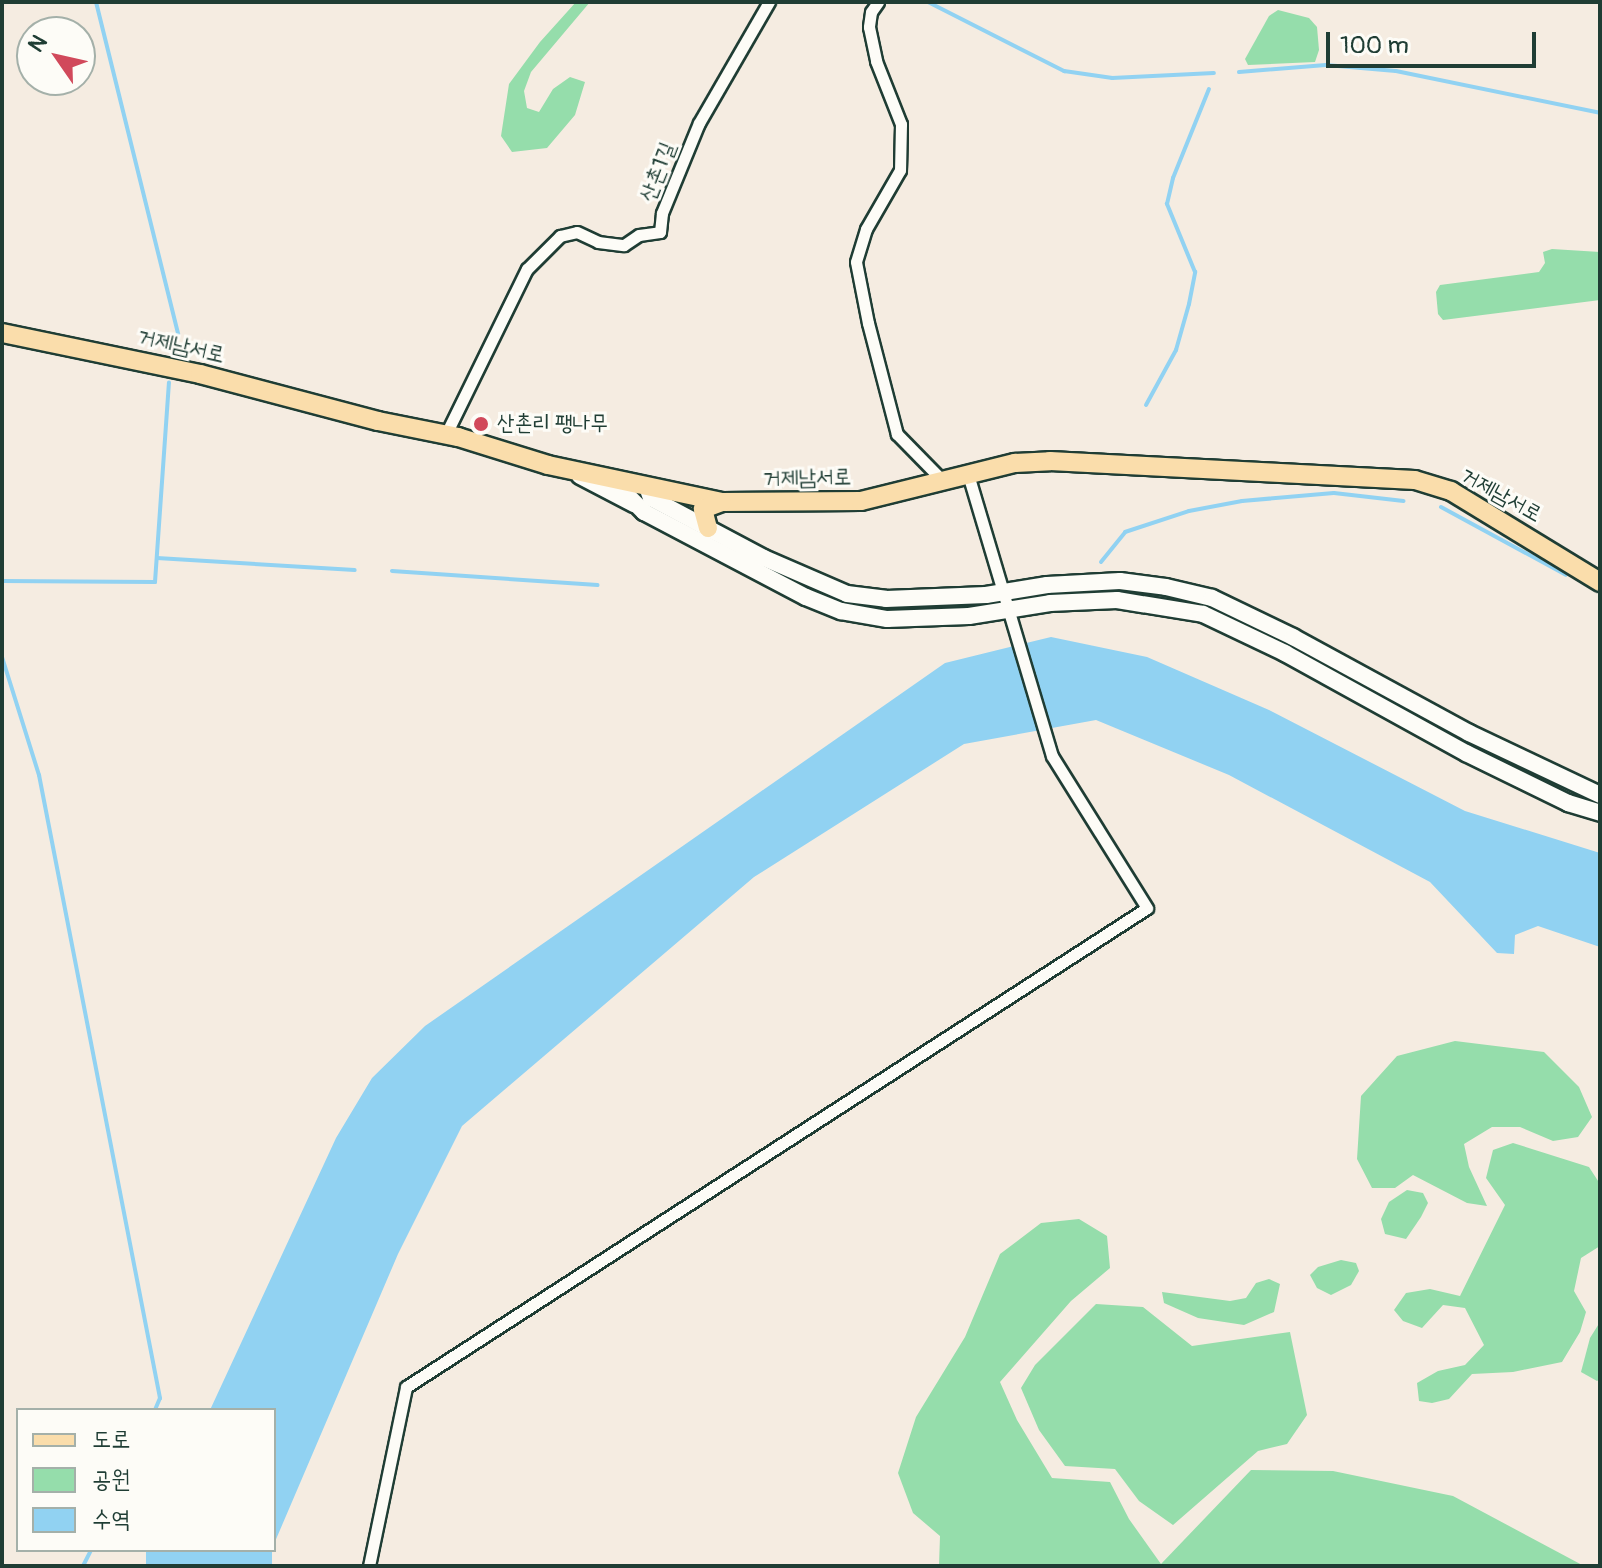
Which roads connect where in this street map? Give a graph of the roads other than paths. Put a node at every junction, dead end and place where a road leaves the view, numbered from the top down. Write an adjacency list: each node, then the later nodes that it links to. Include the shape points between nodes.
1 (769, 2): 4 (street, 산촌1길, via 699,123 662,213 660,232 639,235 624,245 598,242 577,232 560,236 527,269)
2 (878, 2): 7 (street, via 869,27 876,61 901,124 900,170 866,229 856,262 897,434)
3 (2, 333): 4 (main road, 거제남서로)
4 (446, 434): 5 (main road, 거제남서로)
5 (548, 465): 8 (main road, 거제남서로); 11 (street)
6 (968, 474): 7 (main road, 거제남서로); 13 (main road, 거제남서로, via 1050,461 1415,480 1451,491); 14 (street)
7 (943, 481): 10 (main road, 거제남서로, via 861,501)
8 (623, 482): 9 (main road, 거제남서로); 11 (street)
9 (647, 487): 10 (main road, 거제남서로); 12 (street, via 651,498)
10 (722, 502): 12 (main road, via 703,509)
11 (635, 505): 15 (street, via 841,611 887,619)
12 (708, 528): 14 (street, via 847,594 886,599)
13 (1600, 582)
14 (1004, 592): 15 (street); 16 (street, via 1120,581 1212,598)
15 (1009, 612): 17 (street, via 1050,603 1117,600 1203,614 1466,753); 18 (street, via 1052,756 1147,908 406,1387)
16 (1600, 795)
17 (1600, 813)
18 (369, 1566)

